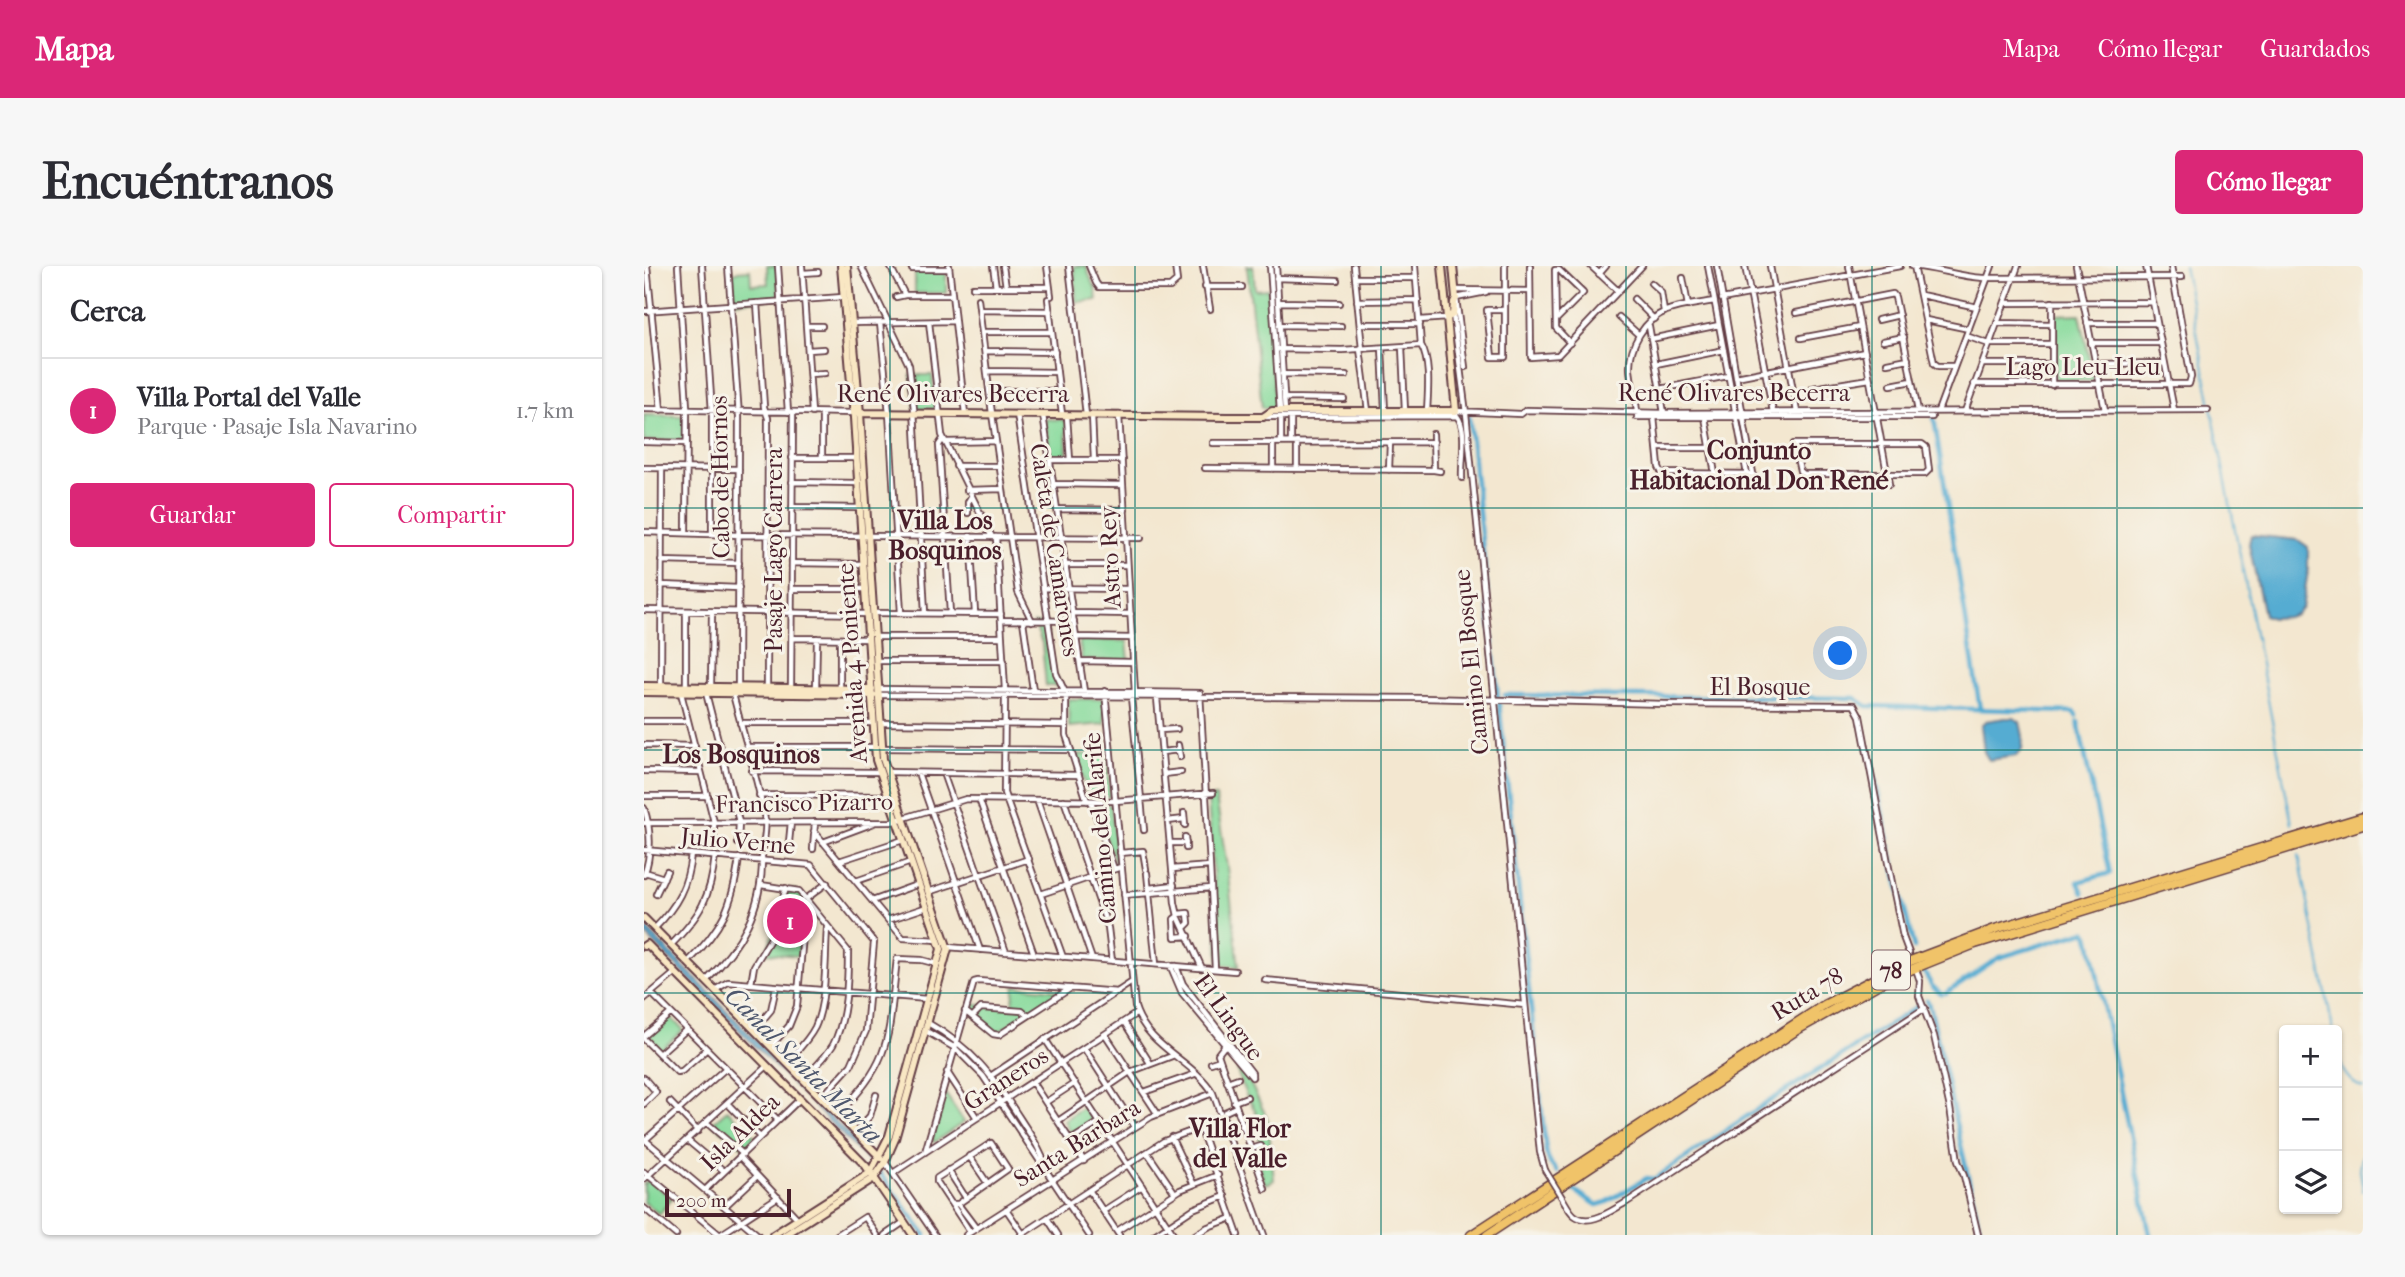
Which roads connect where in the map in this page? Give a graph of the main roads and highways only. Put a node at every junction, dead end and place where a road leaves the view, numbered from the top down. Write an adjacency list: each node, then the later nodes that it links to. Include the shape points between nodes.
1 (2363, 817): 3 (highway, Ruta 78 / 78, via 1986,932 1887,971 1784,1029)
2 (2363, 825): 4 (highway, Ruta 78 / 78, via 1983,942 1888,979 1797,1030)
3 (1471, 1235)
4 (1487, 1235)

